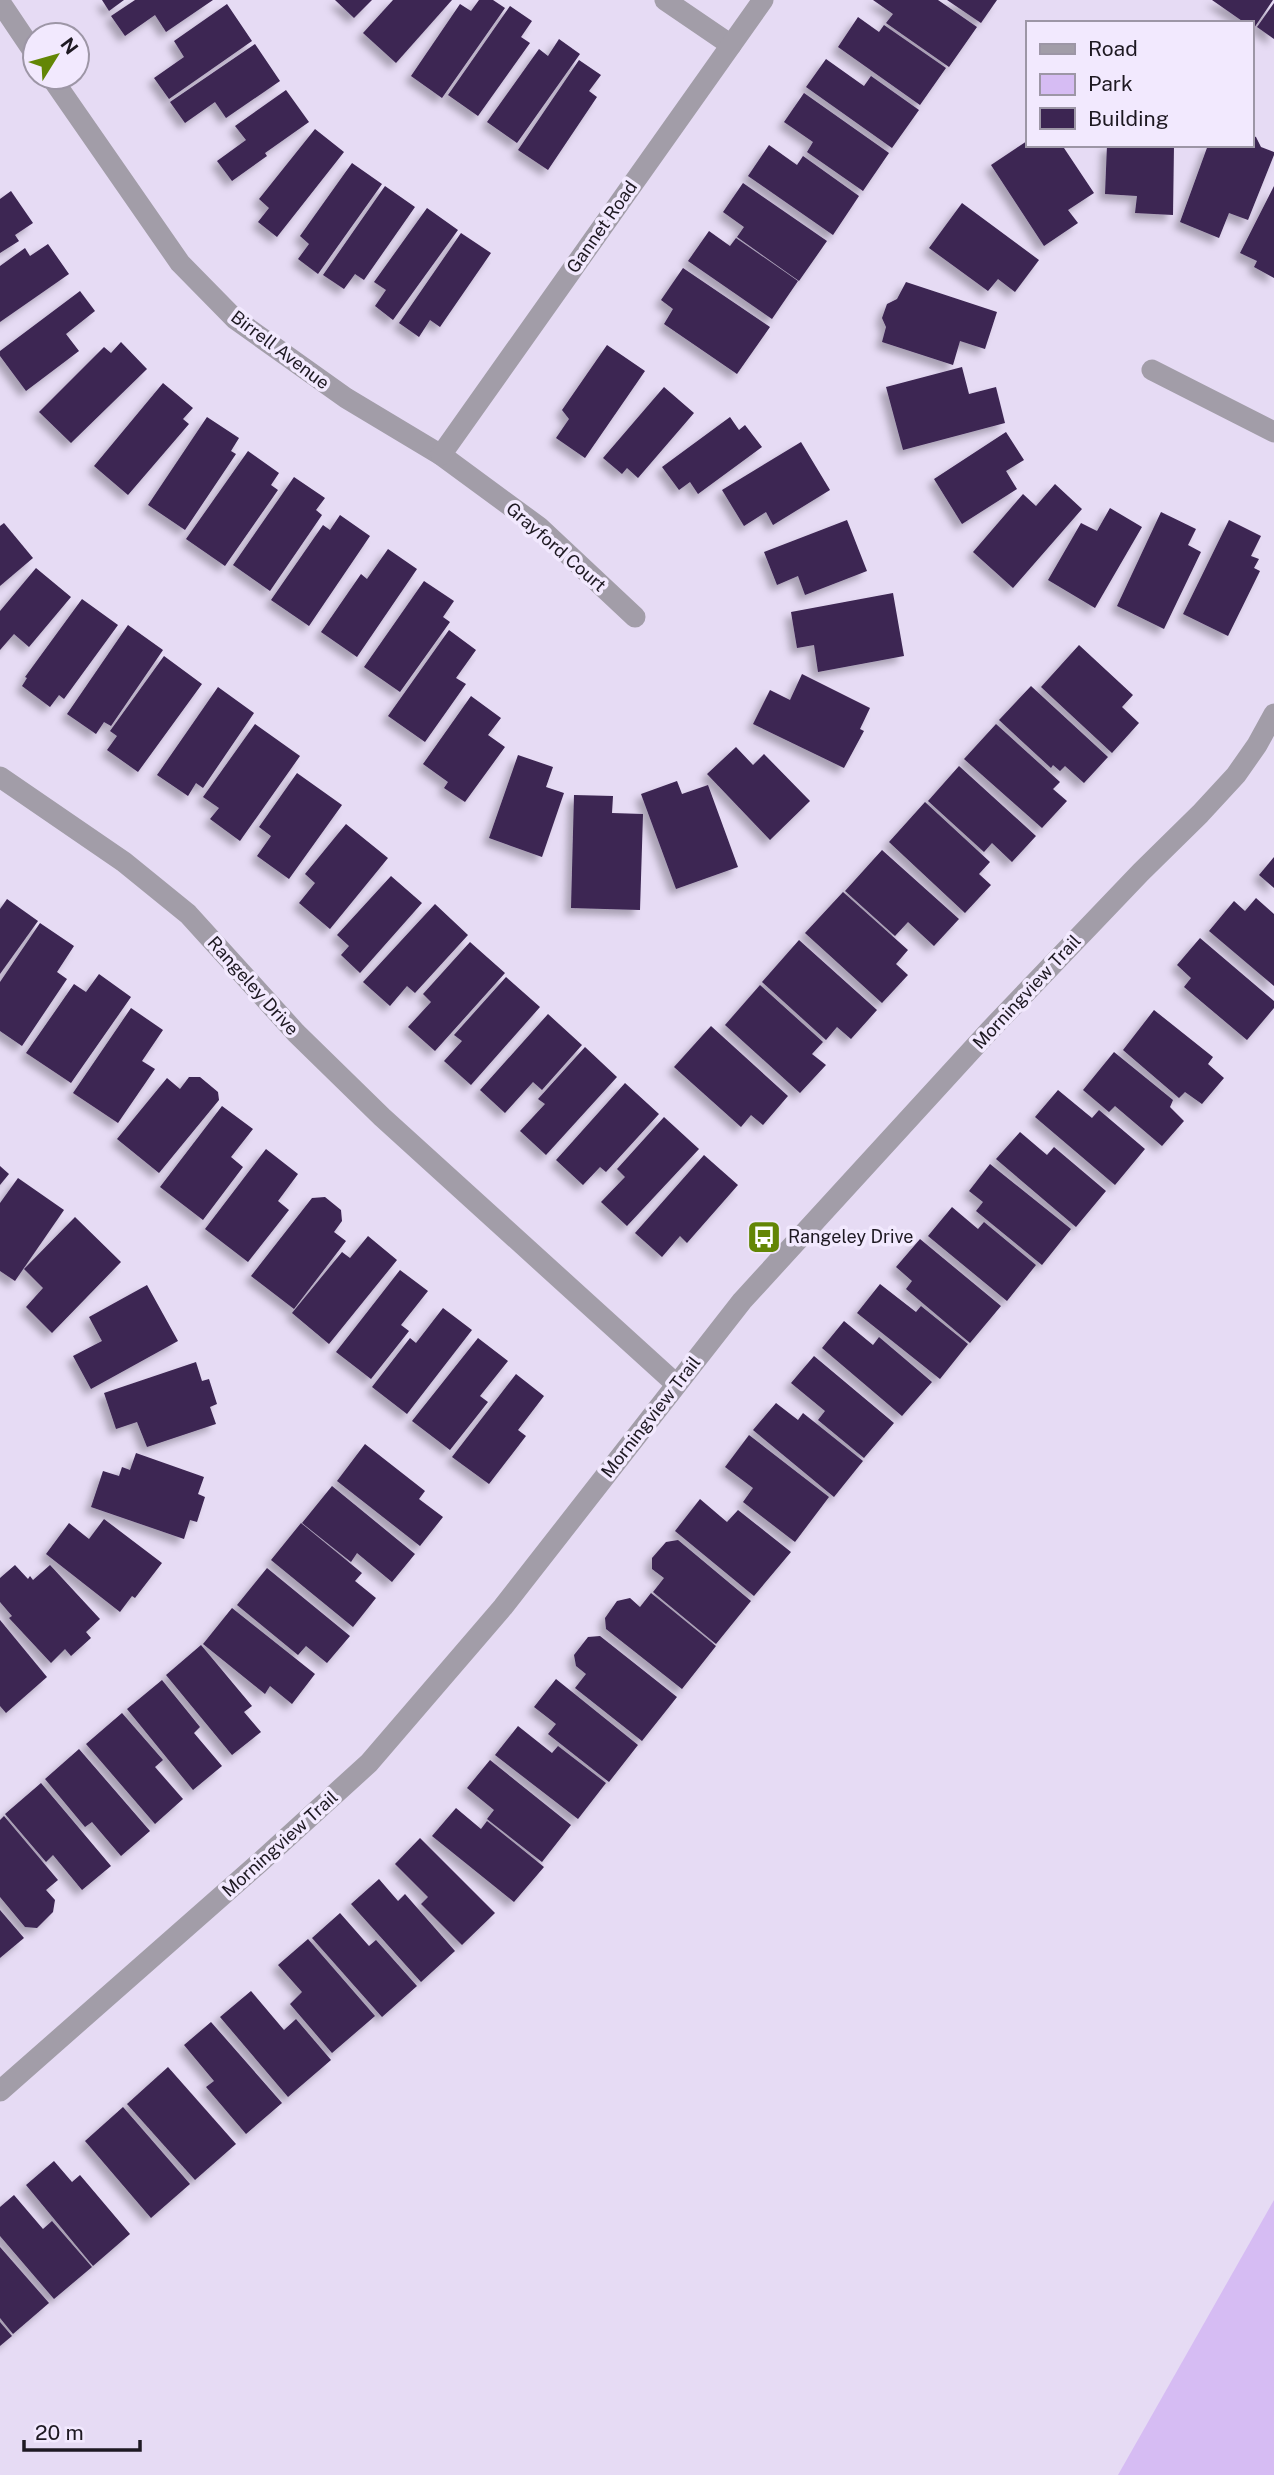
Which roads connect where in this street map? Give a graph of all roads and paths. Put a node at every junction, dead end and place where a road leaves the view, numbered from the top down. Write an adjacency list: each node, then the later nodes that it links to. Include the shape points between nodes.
1 (665, 0): 5 (street)
2 (763, 0): 5 (street, Gannet Road)
3 (0, 2): 4 (street)
4 (21, 33)
5 (731, 45): 9 (street, Gannet Road)
6 (61, 91): 9 (street, Birrell Avenue, via 180,262 235,319 346,398)
7 (1152, 370): 8 (street)
8 (1274, 432)
9 (441, 455): 10 (street, Grayford Court, via 539,527)
10 (635, 617)
11 (1274, 714): 13 (street, Morningview Trail, via 1236,775 981,1040 742,1301)
12 (0, 777): 13 (street, Rangeley Drive, via 124,862 188,914 296,1033 382,1117)
13 (676, 1384): 14 (street, Morningview Trail, via 503,1607 369,1763)
14 (0, 2091)

